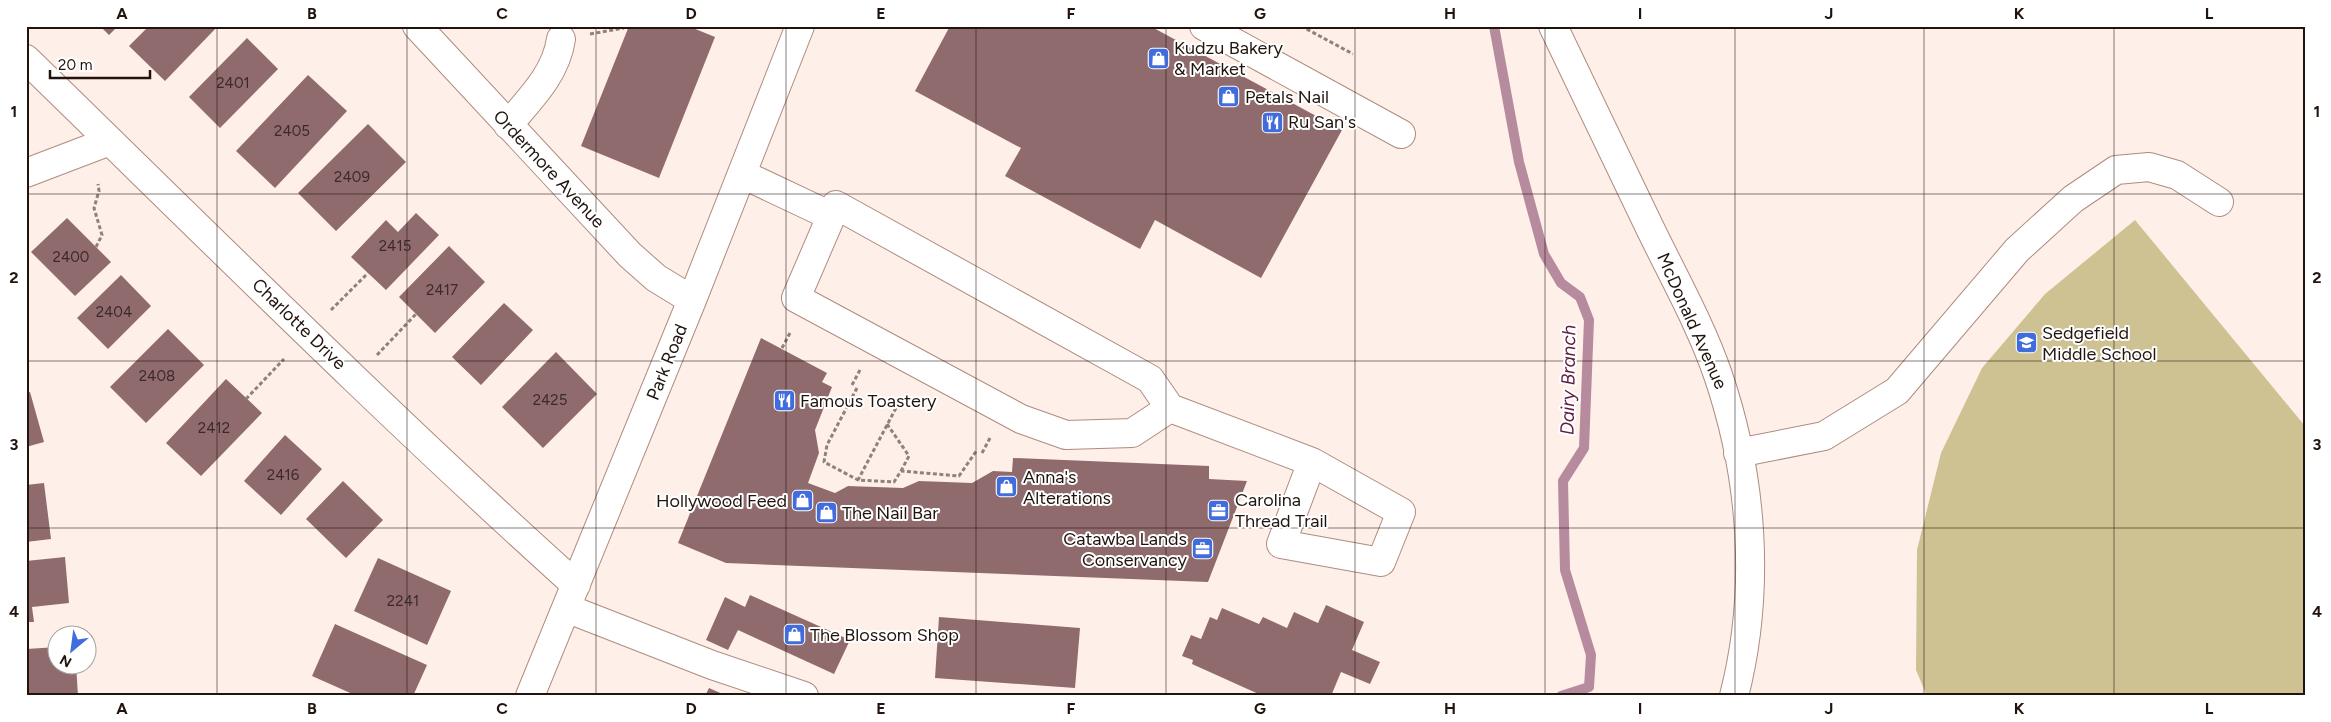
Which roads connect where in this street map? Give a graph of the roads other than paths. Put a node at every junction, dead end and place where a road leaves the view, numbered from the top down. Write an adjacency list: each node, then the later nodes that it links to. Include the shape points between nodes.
1 (417, 26): 7 (street, Ordermore Avenue)
2 (800, 26): 11 (street, Park Road)
3 (1204, 26): 8 (street)
4 (1553, 26): 16 (street, McDonald Avenue, via 1704,339 1729,410)
5 (561, 39): 7 (street, via 558,58 539,89)
6 (26, 60): 9 (street, Charlotte Drive)
7 (508, 125): 14 (street, Ordermore Avenue, via 630,255 656,278)
8 (1401, 134)
9 (110, 140): 10 (street); 18 (street, Charlotte Drive, via 516,532)
10 (26, 173)
11 (742, 174): 13 (street); 14 (street, Park Road)
12 (2219, 202): 16 (street, via 2177,175 2149,168 2116,170 2073,199 2017,250 1897,391 1824,436)
13 (831, 216): 15 (street, via 836,206 1150,379); 15 (street, via 796,298 1021,419 1066,435 1132,432)
14 (692, 300): 18 (street, Park Road)
15 (1170, 408): 17 (street)
16 (1738, 453): 21 (street, McDonald Avenue, via 1745,484 1751,557 1742,663)
17 (1312, 462)
18 (571, 597): 19 (street, Park Road); 20 (street, via 712,665)
19 (530, 696)
20 (804, 696)
21 (1734, 696)

